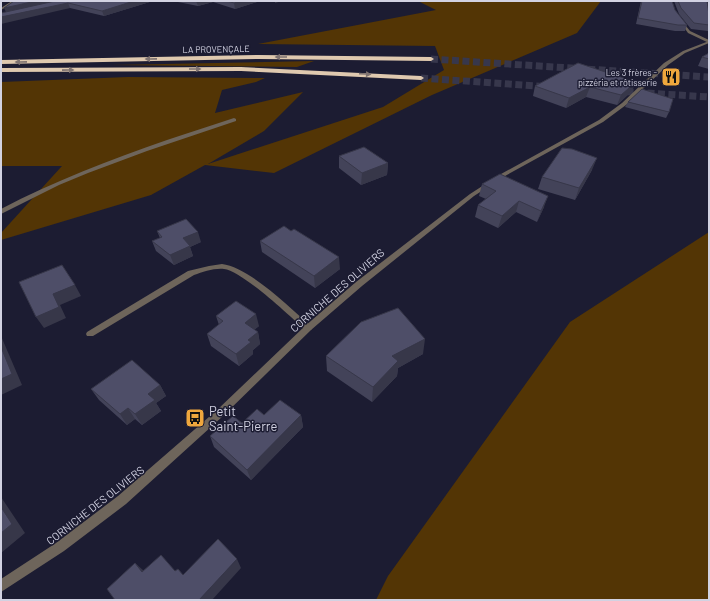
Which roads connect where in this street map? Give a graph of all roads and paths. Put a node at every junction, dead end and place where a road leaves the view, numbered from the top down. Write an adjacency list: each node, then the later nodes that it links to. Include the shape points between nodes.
1 (14, 1): 2 (street)
2 (1, 9)
3 (676, 16): 4 (street, via 689,32)
4 (709, 42): 11 (street, CORNICHE DES OLIVIERS, via 684,52 666,64 624,104 601,121 472,195 359,284)
5 (432, 59): 6 (highway, LA PROVENÇALE, one-way to 6, via 320,57)
6 (1, 62)
7 (1, 70): 8 (highway, LA PROVENÇALE, one-way to 8, via 276,70)
8 (422, 78)
9 (234, 120): 10 (street, via 114,160 40,191)
10 (1, 212)
11 (308, 328): 12 (street, via 242,274 228,267 208,268 191,273); 13 (street, CORNICHE DES OLIVIERS, via 220,413 122,500 60,547)
12 (90, 334)
13 (1, 586)

